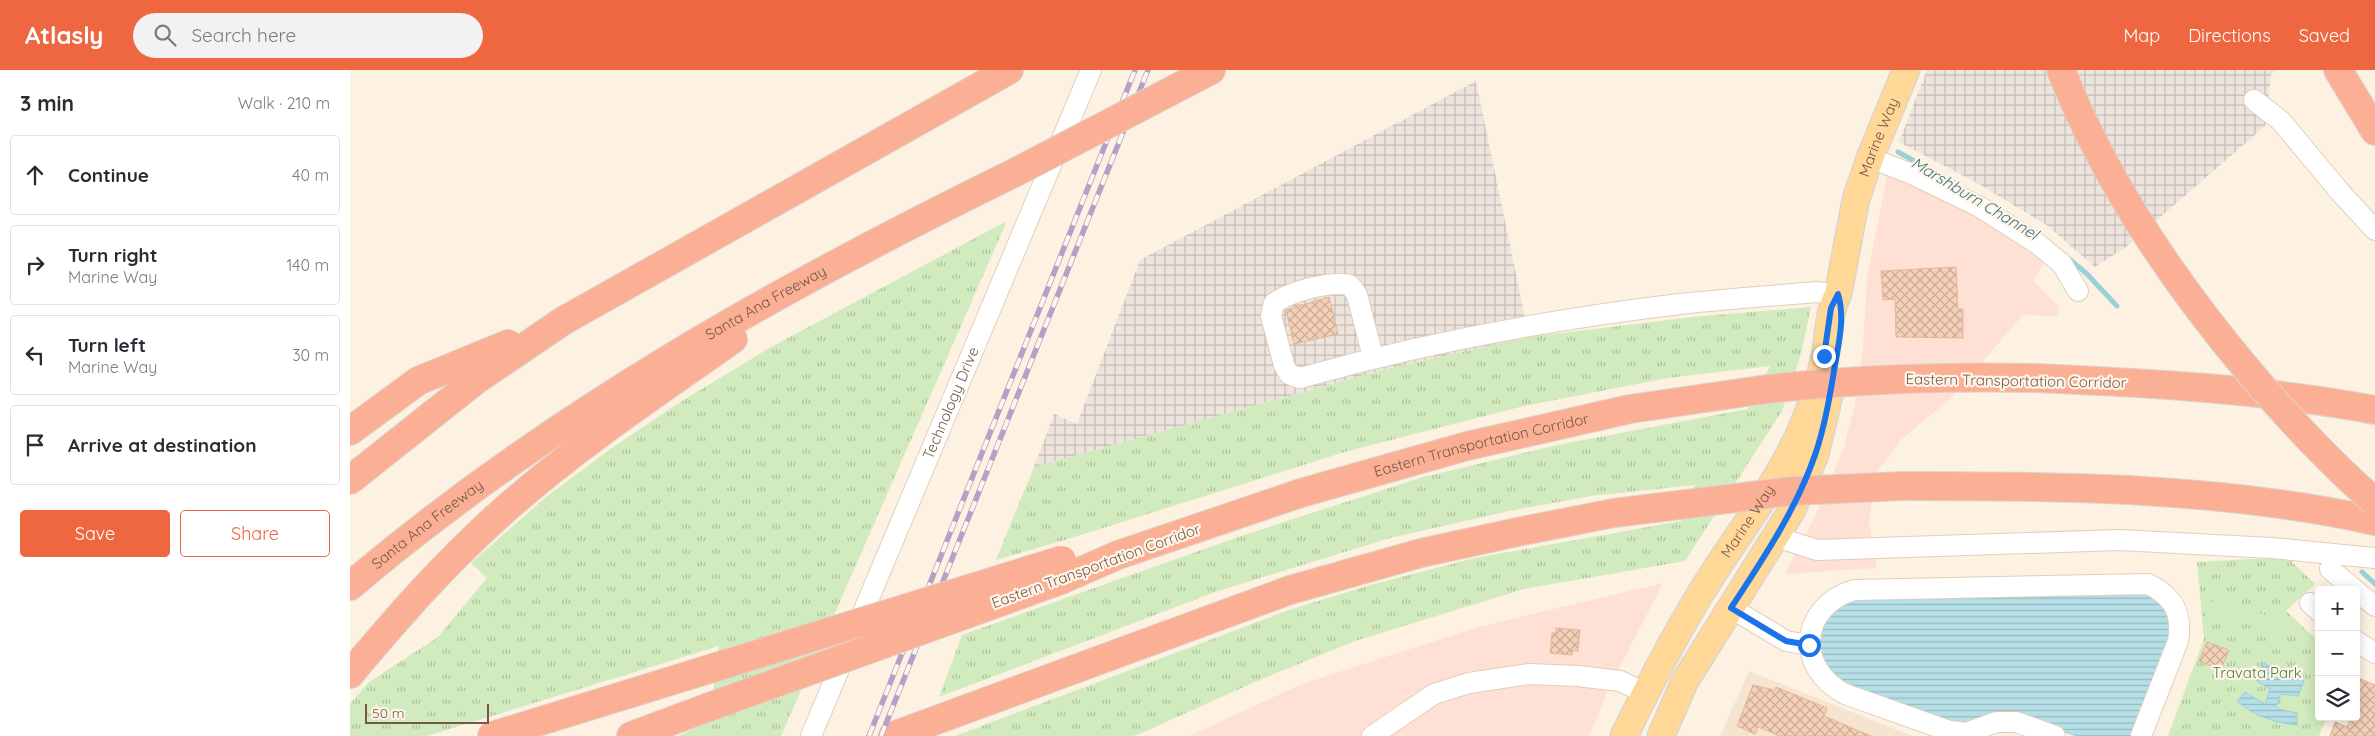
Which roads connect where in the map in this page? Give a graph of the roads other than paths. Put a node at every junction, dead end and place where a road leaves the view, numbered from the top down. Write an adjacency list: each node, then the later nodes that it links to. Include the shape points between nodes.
1 (1010, 70): 14 (highway)
2 (1091, 70): 36 (street, Technology Drive)
3 (1906, 70): 9 (main road, Marine Way)
4 (2061, 70): 19 (highway, bridge, via 2096,147 2152,245 2232,352)
5 (2338, 70): 8 (highway)
6 (1202, 75): 11 (highway, Santa Ana Freeway, bridge)
7 (2254, 100): 10 (street, via 2281,120)
8 (2375, 131)
9 (1870, 158): 12 (street, via 1971,203 2038,244 2062,264); 13 (main road, Marine Way, via 1856,200)
10 (2375, 230)
11 (833, 266): 24 (highway, Santa Ana Freeway, via 676,353 580,414 474,487); 32 (highway, via 566,458 500,514 427,584)
12 (2078, 291)
13 (1838, 294): 15 (street, via 1816,292 1679,304 1528,327); 20 (main road, Marine Way, via 1843,310 1828,403 1815,455 1792,510); 33 (main road, Marine Way, via 1831,308 1824,356 1812,401 1798,438 1772,486 1709,580)
14 (563, 321): 17 (highway, via 418,382); 18 (highway, via 476,380)
15 (1373, 358): 15 (street, via 1356,295 1350,285 1336,282 1274,303 1271,316 1289,374 1300,378)
16 (2375, 410): 23 (highway, Eastern Transportation Corridor, bridge, via 2332,402 2178,385 2037,378 1939,377 1813,383 1630,409 1467,446 1301,493 1118,555)
17 (350, 431)
18 (350, 480)
19 (2375, 518): 37 (highway, bridge, via 2214,496 2019,486 1902,486 1792,491 1614,513 1421,553 1290,590)
20 (1776, 537): 21 (street, via 1817,550 2119,540 2272,548); 28 (main road, Marine Way)
21 (2375, 558)
22 (2330, 569): 25 (street)
23 (1062, 570): 34 (highway, bridge, via 716,667); 35 (highway, Eastern Transportation Corridor, bridge)
24 (350, 586)
25 (2351, 586)
26 (2360, 593): 27 (street)
27 (2375, 606)
28 (1731, 608): 30 (street, via 1786,641); 40 (main road, Marine Way, via 1685,681)
29 (2360, 644): 31 (street)
30 (1809, 645): 41 (street, via 1812,660 1820,674 1832,687 1845,694 1949,731 1966,733 1997,722 2016,722); 42 (street, via 1810,631 1828,604 1854,590 2148,584 2168,598 2177,610 2181,625 2178,641)
31 (2375, 653)
32 (350, 674)
33 (1645, 694): 38 (street, via 1620,681 1529,674 1478,682 1434,694); 39 (main road, Marine Way)
34 (492, 736)
35 (630, 736)
36 (810, 736)
37 (893, 736)
38 (1372, 736)
39 (1624, 736)
40 (1661, 736)
41 (2055, 736)
42 (2141, 736)

